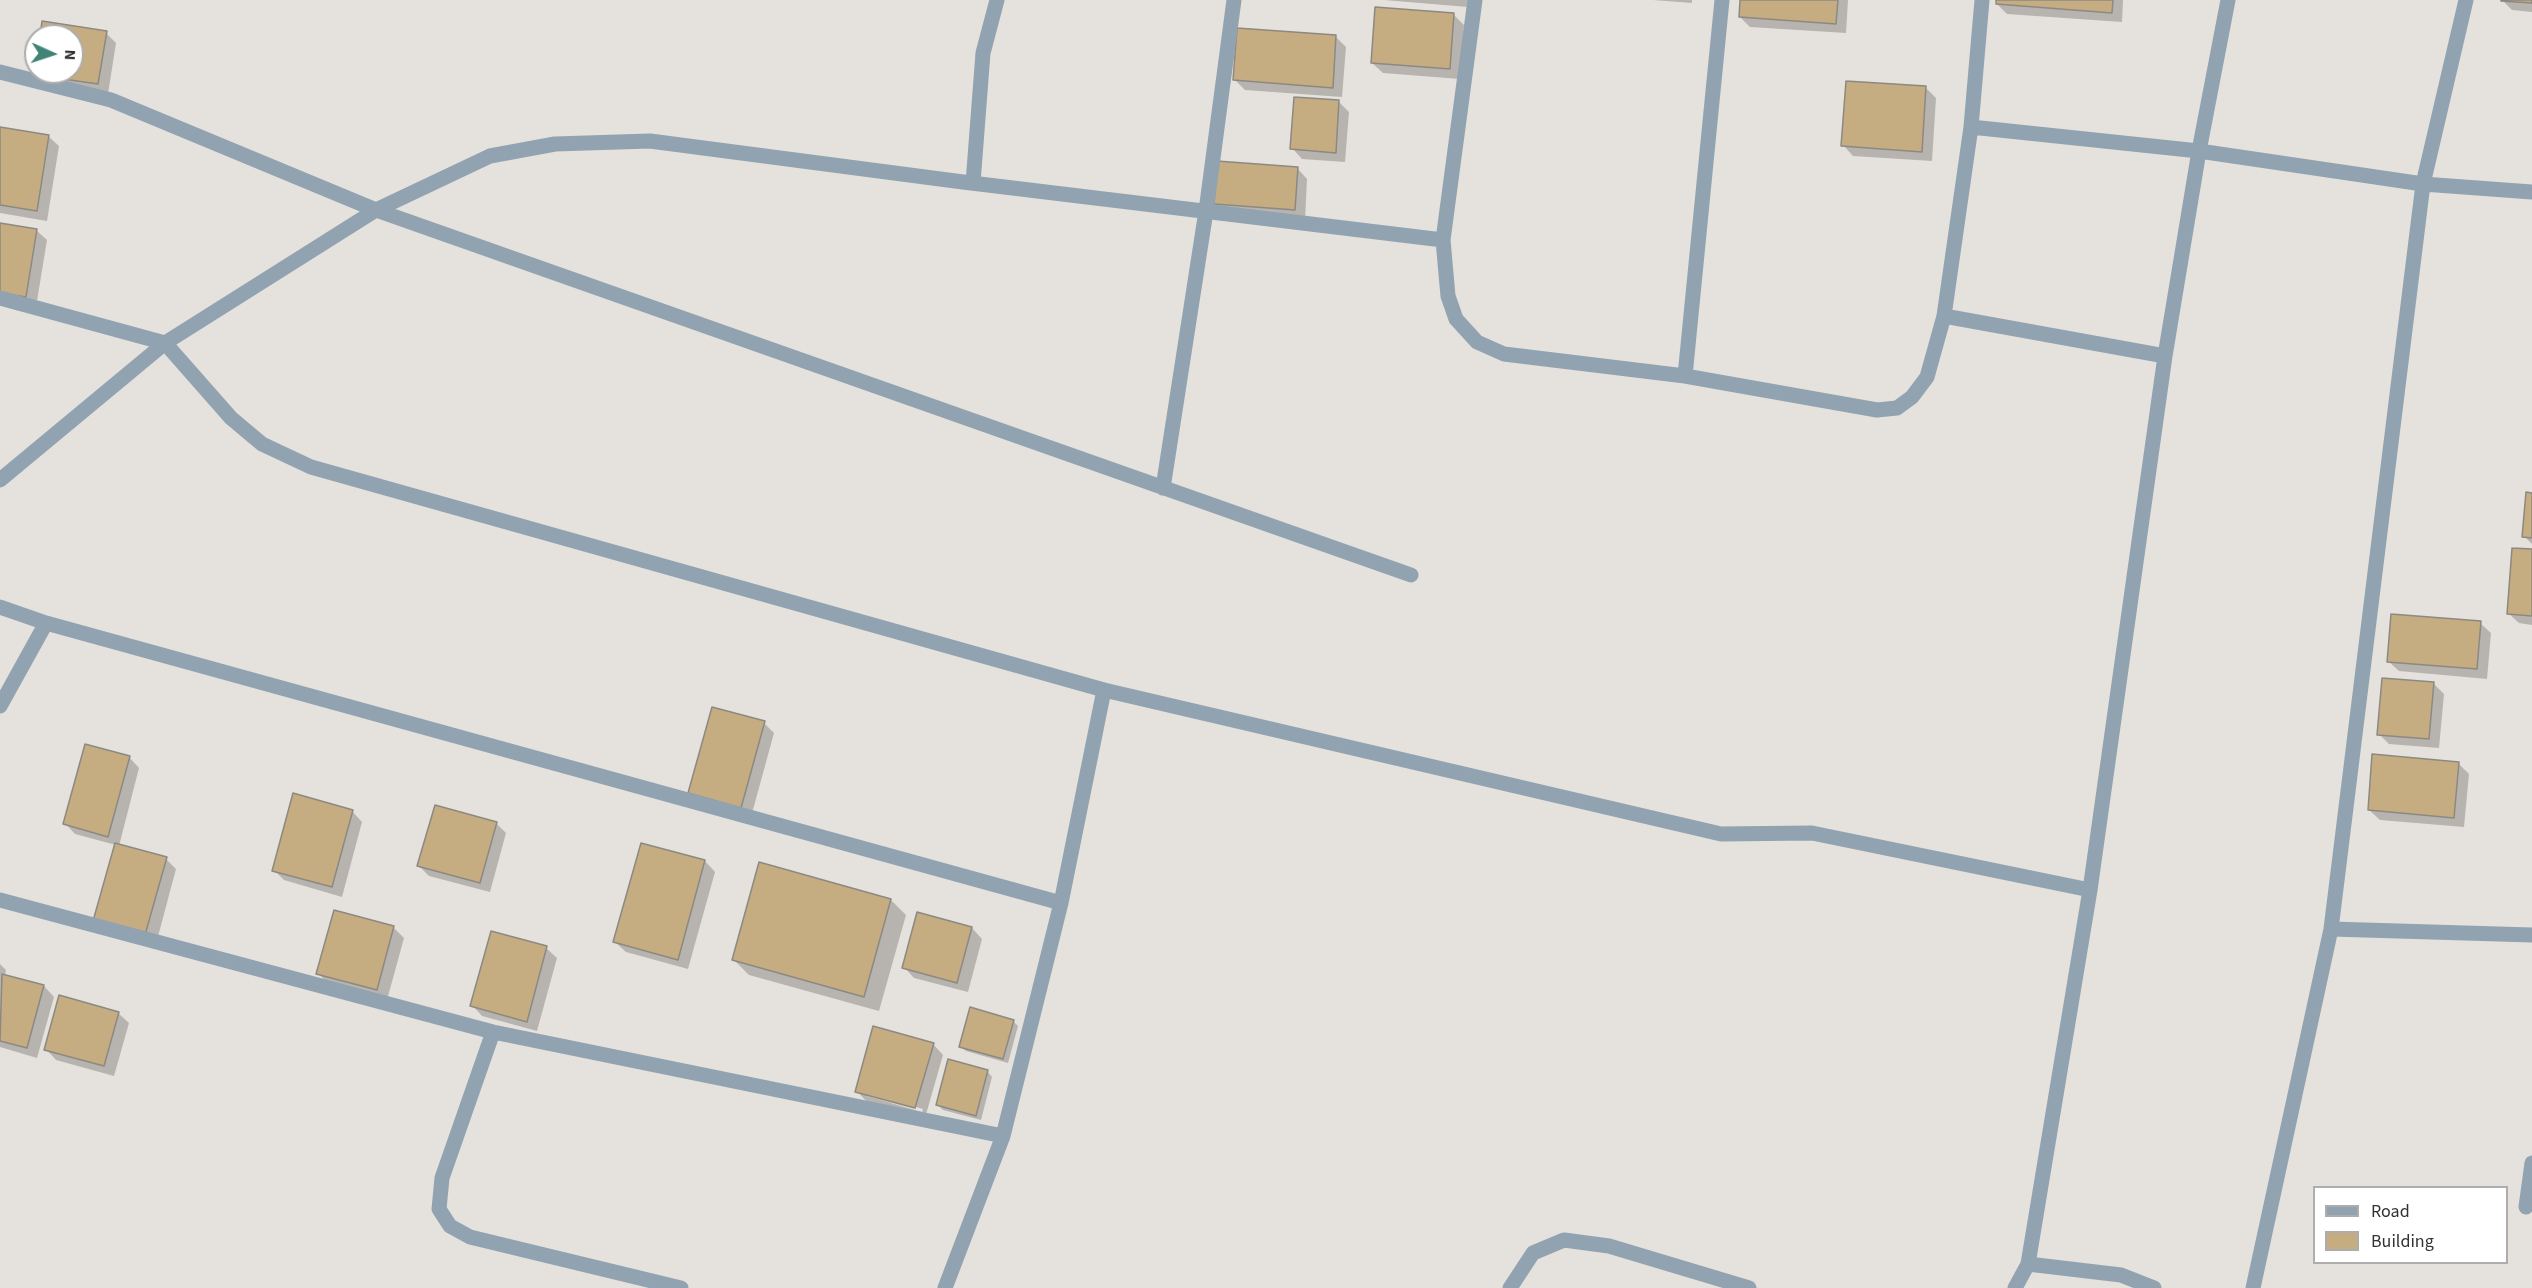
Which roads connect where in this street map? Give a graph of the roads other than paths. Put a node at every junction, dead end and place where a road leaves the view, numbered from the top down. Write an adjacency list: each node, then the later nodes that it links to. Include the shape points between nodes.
1 (997, 0): 11 (street, via 983,53)
2 (1234, 0): 15 (street)
3 (1475, 0): 16 (street)
4 (1722, 0): 21 (street)
5 (1982, 0): 9 (street)
6 (2228, 0): 10 (street)
7 (2466, 0): 12 (street)
8 (0, 72): 14 (street, via 111,100)
9 (1971, 127): 10 (street); 18 (street)
10 (2199, 151): 12 (street); 20 (street)
11 (973, 183): 14 (street, via 650,141 555,144 490,156); 15 (street)
12 (2423, 184): 13 (street); 32 (street)
13 (2532, 192)
14 (376, 210): 19 (street); 23 (street)
15 (1206, 211): 16 (street); 23 (street)
16 (1443, 240): 21 (street, via 1448,296 1456,318 1477,342 1504,354)
17 (0, 298): 19 (street)
18 (1944, 316): 20 (street); 21 (street, via 1927,377 1912,398 1898,408 1877,410)
19 (165, 343): 22 (street); 27 (street, via 231,418 262,444 311,467)
20 (2165, 356): 29 (street)
21 (1685, 376)
22 (0, 480)
23 (1163, 488): 24 (street)
24 (1411, 575)
25 (0, 607): 26 (street)
26 (46, 623): 28 (street); 31 (street)
27 (1104, 690): 29 (street, via 1721,834 1812,833); 31 (street)
28 (0, 706)
29 (2090, 890): 38 (street)
30 (0, 900): 34 (street)
31 (1061, 903): 35 (street)
32 (2331, 929): 33 (street); 45 (street)
33 (2532, 935)
34 (494, 1032): 35 (street); 39 (street, via 442,1178 439,1209 450,1226 470,1237)
35 (1004, 1136): 40 (street)
36 (2532, 1163): 37 (street)
37 (2526, 1207)
38 (2028, 1264): 43 (street); 44 (street, via 2121,1275)
39 (681, 1288)
40 (945, 1288)
41 (1510, 1288): 42 (street, via 1533,1253 1564,1240 1609,1246)
42 (1749, 1288)
43 (2015, 1288)
44 (2154, 1288)
45 (2253, 1288)

